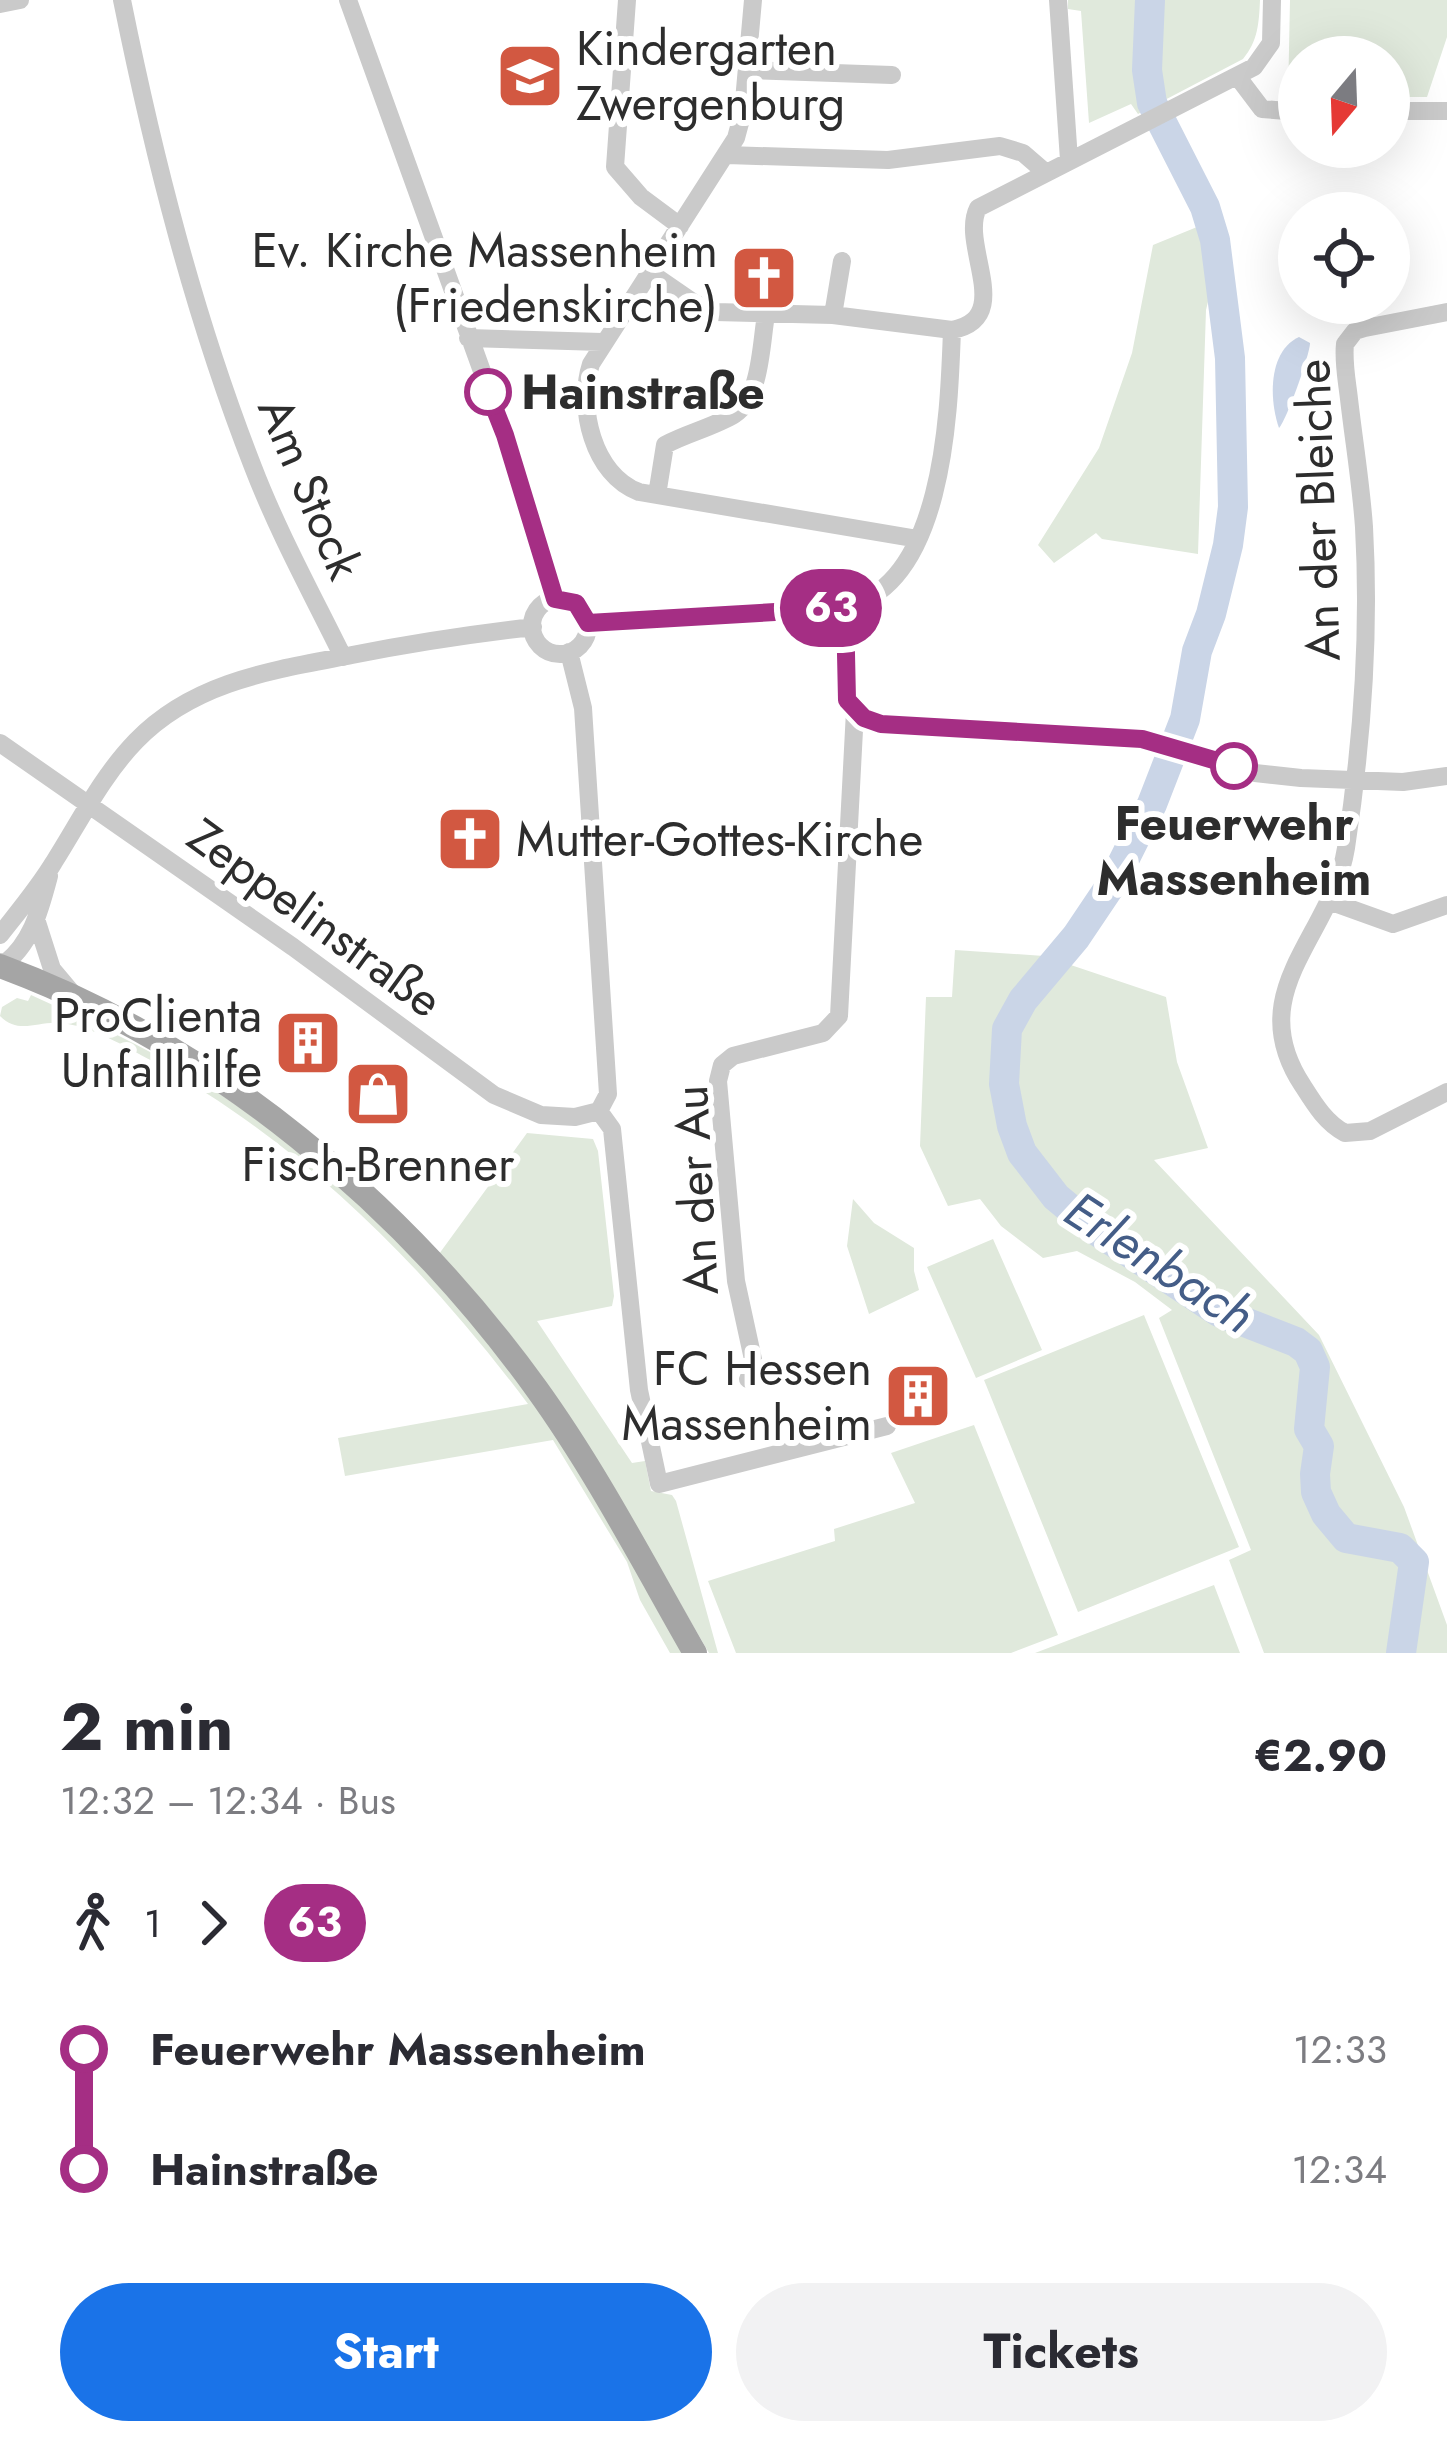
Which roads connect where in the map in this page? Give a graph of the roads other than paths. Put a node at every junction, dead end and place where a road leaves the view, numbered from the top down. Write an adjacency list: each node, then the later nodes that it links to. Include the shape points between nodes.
1 (20, 0): 8 (street)
2 (122, 0): 34 (street, Am Stock, via 154,154 230,400)
3 (347, 0): 25 (street)
4 (627, 0): 18 (street, via 615,167)
5 (753, 0): 9 (street)
6 (1058, 0): 16 (street)
7 (1272, 0): 11 (street, via 1267,51)
8 (0, 4)
9 (747, 70): 10 (street); 15 (street)
10 (892, 74)
11 (1237, 76): 12 (street, via 1262,109); 16 (street)
12 (1278, 110)
13 (1410, 111): 14 (street)
14 (1447, 111)
15 (727, 155): 17 (street, via 888,160 1000,146); 18 (street)
16 (1069, 160): 17 (street)
17 (1045, 172): 24 (street, via 978,208 971,228 984,296 972,322)
18 (680, 226): 20 (street)
19 (842, 262): 23 (street)
20 (649, 272): 22 (street, via 715,312); 26 (street)
21 (1447, 312): 38 (street, An der Bleiche, via 1365,328 1345,344 1365,571)
22 (766, 315): 23 (street); 27 (street, via 744,406 665,445)
23 (833, 315): 24 (street)
24 (952, 330): 28 (street, via 941,458)
25 (468, 338): 26 (street); 29 (street)
26 (602, 342): 27 (street, via 587,383 597,448 627,487)
27 (657, 495): 28 (street)
28 (918, 539): 30 (street, via 884,587)
29 (555, 599): 31 (street, via 576,603); 32 (street, via 538,609)
30 (845, 608): 31 (street); 35 (street, An der Au, via 847,700)
31 (588, 623): 33 (street, via 585,640)
32 (533, 627): 33 (street, via 546,650); 34 (street)
33 (569, 652): 48 (street, via 583,708 607,1062 608,1094)
34 (343, 657): 39 (street, via 248,676 190,700 137,740)
35 (855, 711): 38 (street, via 881,724 1158,742 1271,775); 49 (street, An der Au, via 839,1016 823,1033 733,1056 718,1081 736,1281 756,1373)
36 (0, 743): 39 (street, Zeppelinstraße)
37 (1447, 776): 38 (street)
38 (1353, 782): 41 (street)
39 (88, 806): 40 (street); 48 (street, Zeppelinstraße, via 494,1095 541,1115)
40 (51, 867): 43 (street); 44 (street)
41 (1329, 901): 42 (street, via 1393,924); 47 (street, via 1281,1003 1282,1040 1300,1083 1331,1124 1354,1134)
42 (1447, 905)
43 (36, 919): 45 (street, via 21,948); 46 (street, via 52,969)
44 (0, 937)
45 (0, 965): 46 (main road)
46 (75, 996): 51 (main road, via 280,1125 450,1281 576,1448)
47 (1447, 1092)
48 (599, 1111): 50 (street, via 612,1130 639,1390 659,1484)
49 (748, 1379)
50 (886, 1426)
51 (695, 1653)

